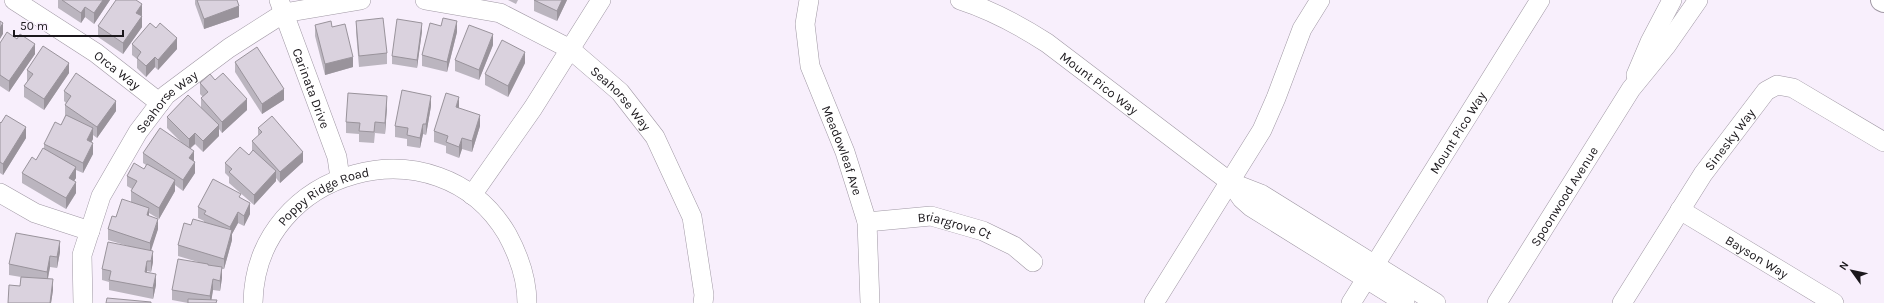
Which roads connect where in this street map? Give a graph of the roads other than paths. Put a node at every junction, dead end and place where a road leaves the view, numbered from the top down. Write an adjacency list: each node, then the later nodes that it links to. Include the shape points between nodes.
1 (14, 0): 14 (street, Orca Way, via 96,53)
2 (361, 0): 11 (street, Seahorse Way)
3 (425, 0): 12 (street, Seahorse Way, via 500,13)
4 (601, 0): 12 (street)
5 (809, 0): 21 (street, Meadowleaf Ave, via 805,24 810,66 845,152)
6 (960, 0): 17 (street, Mount Pico Way, via 1009,20 1047,43)
7 (1320, 0): 17 (street, via 1302,29 1264,124)
8 (1540, 0): 24 (street, Mount Pico Way)
9 (1672, 0): 13 (street, Spoonwood Avenue, via 1650,42)
10 (1698, 0): 13 (street, Spoonwood Avenue, via 1666,46)
11 (281, 7): 14 (street, Seahorse Way, via 166,95); 16 (street, Carinata Drive, via 337,157)
12 (570, 49): 19 (street, via 517,132); 28 (street, Seahorse Way, via 620,92 655,136 692,217)
13 (1631, 89): 34 (street, Spoonwood Avenue)
14 (160, 103): 22 (street, Seahorse Way, via 138,132 101,196)
15 (1884, 142): 20 (street, Sinesky Way, via 1793,88 1777,85 1762,95)
16 (340, 178): 19 (street, Poppy Ridge Road, via 376,169 414,170 450,182); 26 (street, Poppy Ridge Road, via 315,192 293,209 276,231 258,270)
17 (1230, 182): 24 (street, Mount Pico Way, via 1261,194); 30 (street)
18 (0, 193): 22 (street, via 35,212)
19 (472, 195): 27 (street, Poppy Ridge Road, via 499,220 517,252 527,288)
20 (1680, 210): 35 (street, Sinesky Way); 36 (street, Bayson Way)
21 (867, 222): 23 (street, Briargrove Ct, via 931,216 984,231 1014,246); 29 (street, Meadowleaf Ave)
22 (90, 231): 25 (street, Seahorse Way, via 82,255)
23 (1033, 262)
24 (1371, 272): 31 (street, Mount Pico Way); 32 (street, Mount Pico Way); 33 (street, Mount Pico Way)
25 (83, 303)
26 (253, 303)
27 (527, 303)
28 (703, 303)
29 (870, 303)
30 (1154, 303)
31 (1351, 303)
32 (1404, 303)
33 (1436, 303)
34 (1497, 303)
35 (1622, 303)
36 (1834, 303)

